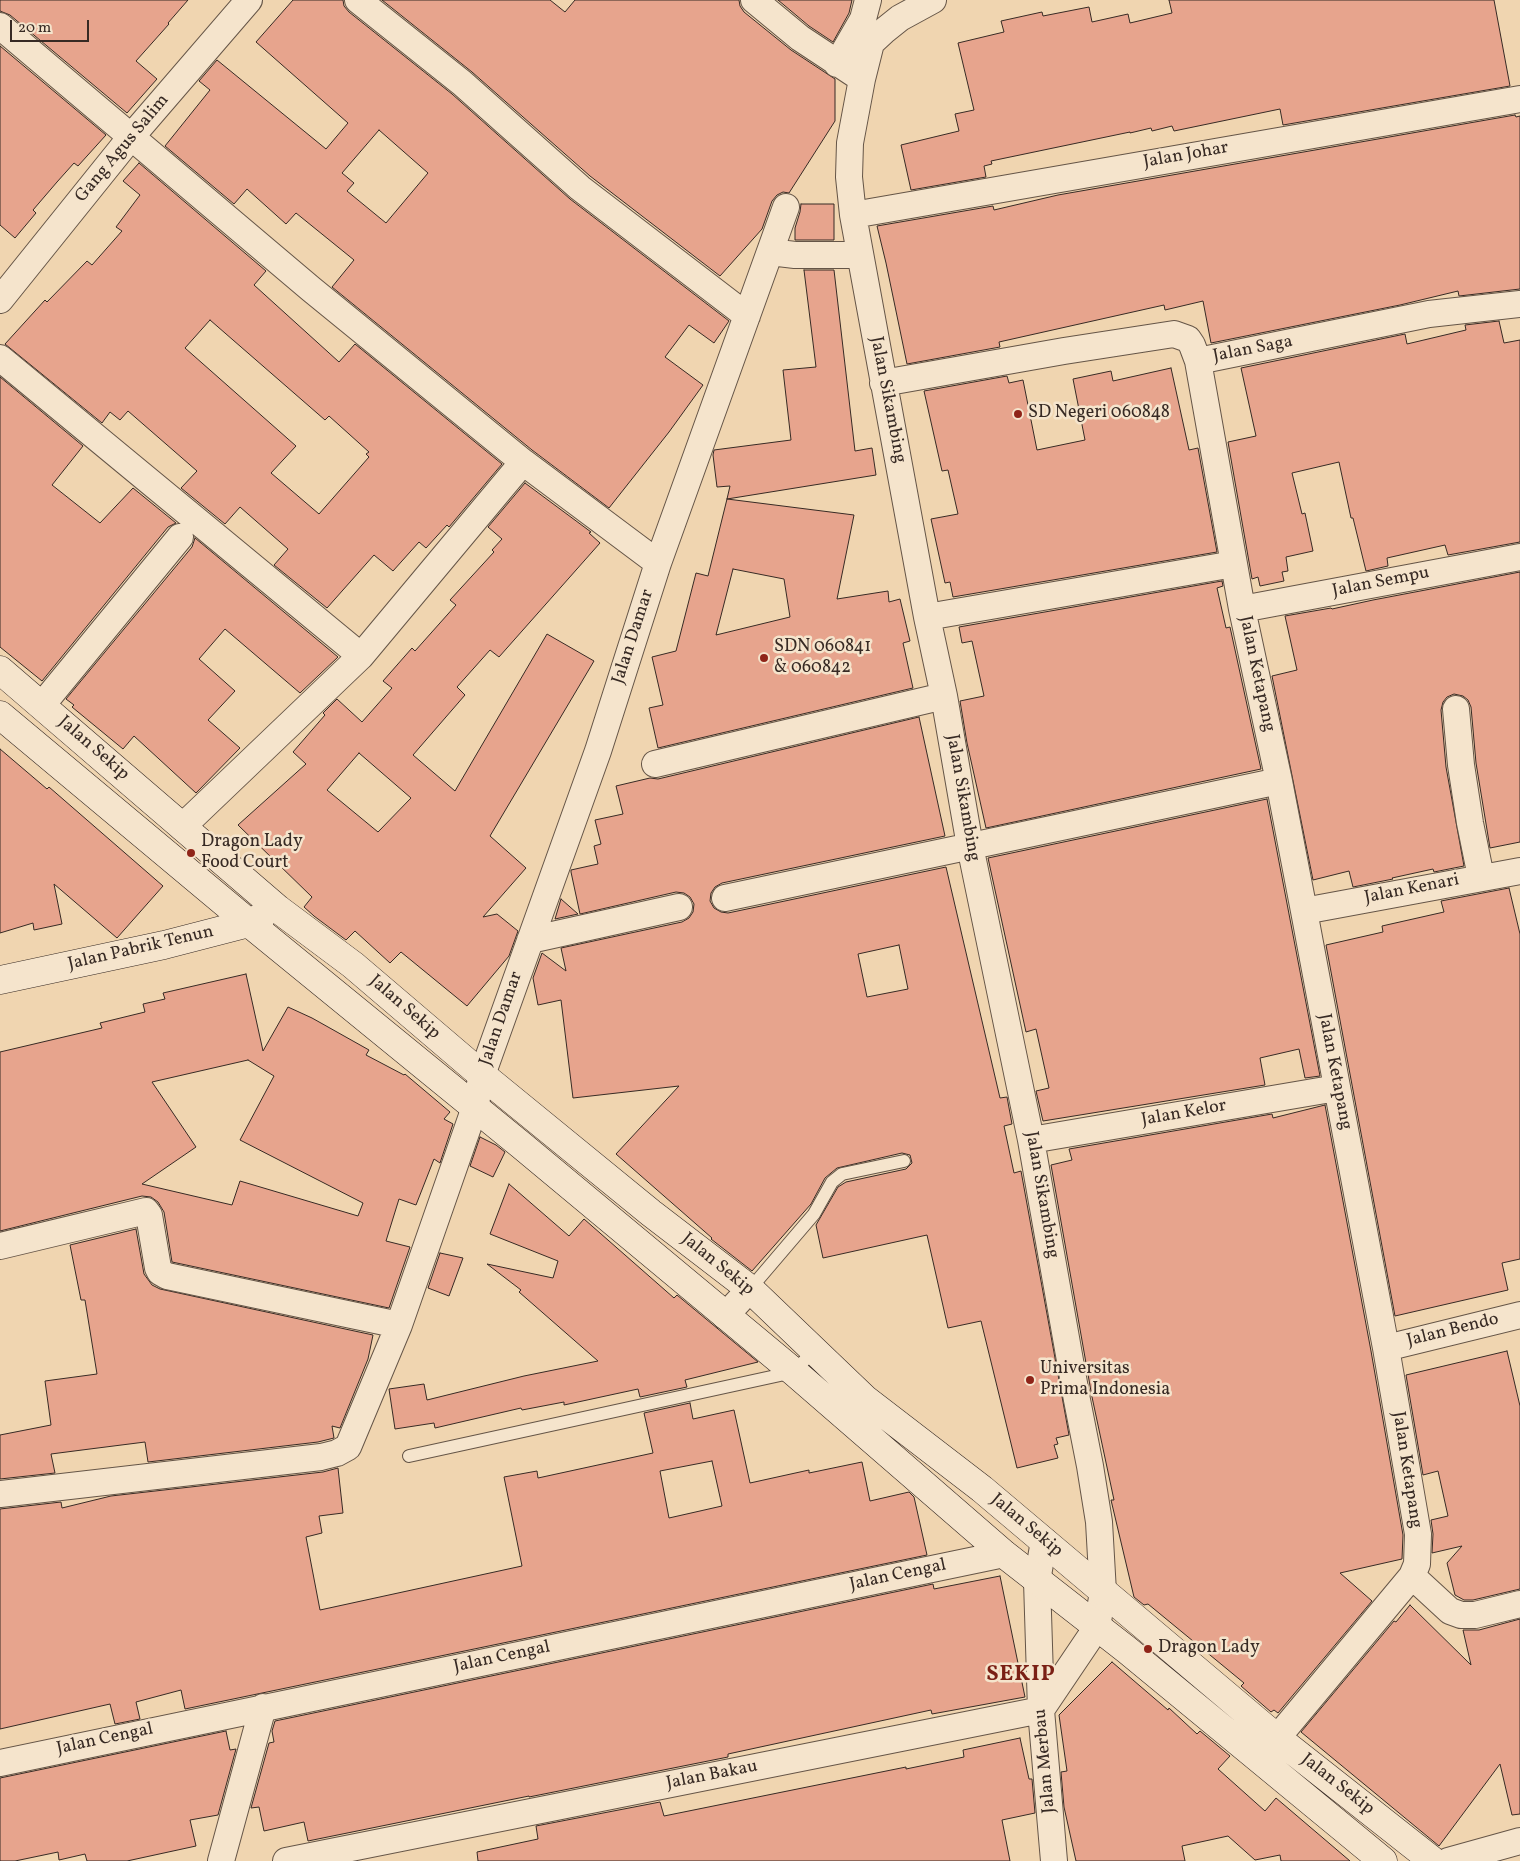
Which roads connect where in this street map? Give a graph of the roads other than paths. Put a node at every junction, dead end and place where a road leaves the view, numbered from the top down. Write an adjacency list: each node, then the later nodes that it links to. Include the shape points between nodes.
1 (249, 0): 10 (street, Gang Agus Salim)
2 (358, 0): 17 (street, via 462,83 580,188)
3 (754, 0): 7 (street)
4 (868, 0): 7 (street, via 864,19)
5 (933, 0): 8 (street, Jalan Sikambing, via 900,18 871,43)
6 (0, 26): 10 (street)
7 (837, 64): 8 (street)
8 (862, 78): 12 (street, Jalan Sikambing, via 850,143)
9 (1520, 98): 12 (street, Jalan Johar)
10 (131, 137): 15 (street, Gang Agus Salim); 21 (street)
11 (786, 207): 13 (street, Jalan Damar)
12 (853, 215): 14 (street, Jalan Sikambing)
13 (770, 252): 14 (street); 17 (street, Jalan Damar)
14 (859, 255): 20 (street, Jalan Sikambing)
15 (0, 300)
16 (1520, 304): 19 (street, Jalan Saga, via 1429,314)
17 (747, 316): 24 (street, Jalan Damar)
18 (0, 358): 28 (street)
19 (1198, 361): 20 (street, Jalan Saga, via 1188,339 1174,334); 25 (street, Jalan Ketapang)
20 (884, 383): 27 (street, Jalan Sikambing)
21 (523, 462): 24 (street); 28 (street)
22 (180, 537): 31 (street)
23 (1520, 558): 26 (street, Jalan Sempu)
24 (658, 563): 45 (street, Jalan Damar, via 598,750)
25 (1234, 564): 26 (street, Jalan Ketapang); 27 (street)
26 (1242, 609): 35 (street, Jalan Ketapang)
27 (927, 616): 30 (street, Jalan Sikambing)
28 (361, 656): 36 (street)
29 (0, 670): 31 (street, Jalan Sekip)
30 (944, 696): 34 (street); 37 (street, Jalan Sikambing)
31 (42, 706): 36 (street, Jalan Sekip)
32 (1456, 709): 39 (street, via 1461,766)
33 (0, 715): 44 (street, Jalan Sekip)
34 (655, 764)
35 (1279, 781): 37 (street); 43 (street, Jalan Ketapang)
36 (182, 827): 42 (street, Jalan Sekip)
37 (970, 846): 40 (street); 50 (street, Jalan Sikambing)
38 (1519, 876): 39 (street, Jalan Kenari)
39 (1481, 877): 43 (street, Jalan Kenari)
40 (725, 898)
41 (679, 907): 45 (street)
42 (278, 909): 44 (street, Jalan Pabrik Tenun); 47 (street, Jalan Sekip, via 354,965)
43 (1304, 911): 48 (street, Jalan Ketapang)
44 (249, 923): 46 (street, Jalan Pabrik Tenun); 49 (street, Jalan Sekip)
45 (530, 940): 47 (street, Jalan Damar)
46 (0, 980)
47 (482, 1075): 49 (street, Jalan Damar); 53 (street, Jalan Sekip)
48 (1337, 1088): 50 (street, Jalan Kelor); 57 (street, Jalan Ketapang)
49 (475, 1107): 55 (street, Jalan Sekip); 56 (street, Jalan Damar)
50 (1031, 1140): 66 (street, Jalan Sikambing, via 1099,1522)
51 (904, 1161): 53 (lane, via 842,1174 832,1182 814,1214)
52 (0, 1246): 56 (street, via 146,1211 158,1268 167,1276)
53 (750, 1289): 55 (street); 58 (street, Jalan Sekip)
54 (1520, 1315): 57 (street, Jalan Bendo)
55 (725, 1316): 59 (street, Jalan Sekip)
56 (399, 1325): 61 (street, Jalan Damar, via 348,1448 337,1453)
57 (1386, 1348): 64 (street, Jalan Ketapang, via 1418,1534 1417,1564)
58 (813, 1351): 59 (lane); 62 (street, Jalan Sekip, via 865,1399)
59 (794, 1372): 60 (lane); 63 (street, Jalan Sekip)
60 (409, 1456)
61 (0, 1494)
62 (1044, 1541): 65 (street, Jalan Merbau); 66 (street, Jalan Sekip)
63 (1004, 1554): 65 (street, Jalan Sekip); 69 (street, Jalan Cengal)
64 (1412, 1576): 67 (street, via 1450,1611 1461,1615 1475,1615); 71 (street, Jalan Ketapang)
65 (1037, 1580): 68 (street, Jalan Sekip); 70 (street, Jalan Merbau)
66 (1103, 1592): 68 (street, Jalan Sikambing); 71 (street, Jalan Sekip)
67 (1520, 1604)
68 (1097, 1627): 70 (street); 77 (street, Jalan Sekip)
69 (263, 1707): 72 (street, Jalan Cengal); 74 (street)
70 (1041, 1710): 75 (street, Jalan Bakau); 76 (street, Jalan Merbau)
71 (1277, 1738): 78 (street, Jalan Sekip)
72 (0, 1763)
73 (1520, 1840): 79 (street)
74 (221, 1861)
75 (286, 1861)
76 (1054, 1861)
77 (1383, 1861)
78 (1433, 1861)
79 (1448, 1861)

